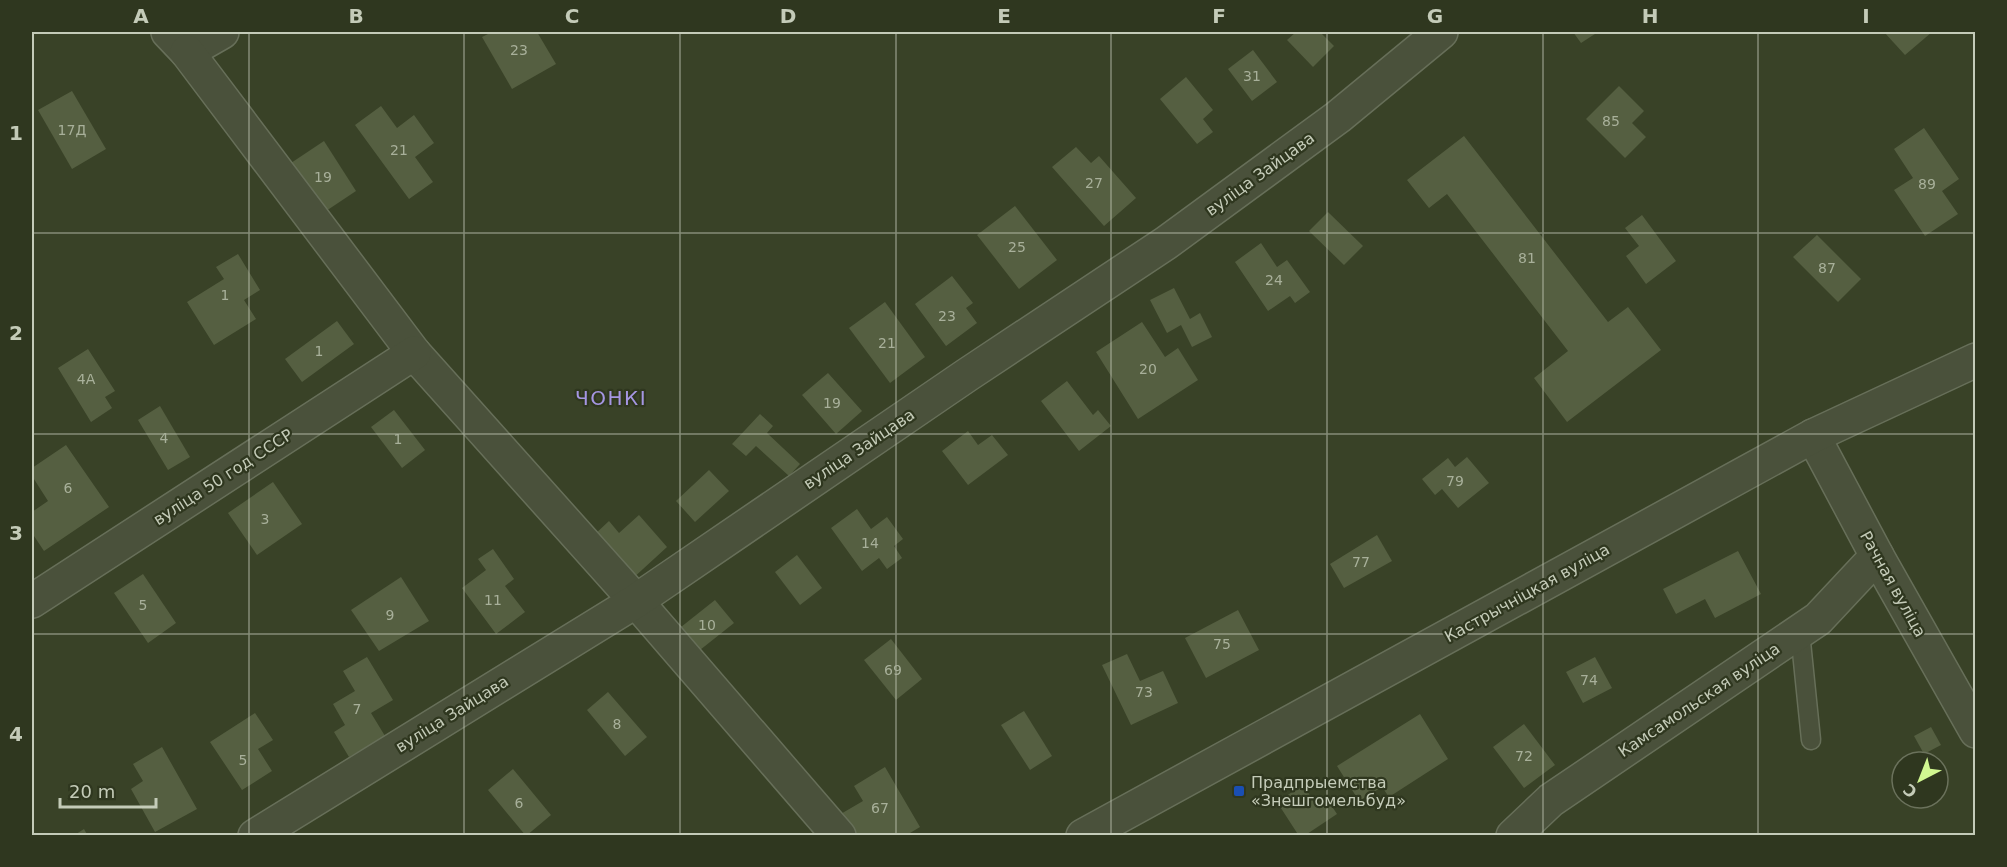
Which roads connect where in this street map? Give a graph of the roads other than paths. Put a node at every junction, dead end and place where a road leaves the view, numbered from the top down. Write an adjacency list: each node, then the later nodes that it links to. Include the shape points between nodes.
1 (222, 32): 3 (street)
2 (1441, 32): 9 (street, вуліца Зайцава, via 1338,117 1166,243)
3 (177, 42): 4 (street)
4 (414, 353): 8 (street, вуліца 50 год СССР); 9 (street)
5 (1976, 360): 6 (street, Кастрычніцкая вуліца)
6 (1813, 436): 7 (street, Рачная вуліца); 15 (street, Кастрычніцкая вуліца)
7 (1877, 556): 10 (street, Камсамольская вуліца, via 1818,620); 11 (street, Рачная вуліца)
8 (32, 601)
9 (636, 601): 13 (street, вуліца Зайцава); 14 (street)
10 (1800, 632): 12 (lane); 16 (street, Камсамольская вуліца, via 1551,800)
11 (1976, 731)
12 (1811, 740)
13 (255, 836)
14 (839, 836)
15 (1083, 836)
16 (1513, 836)

